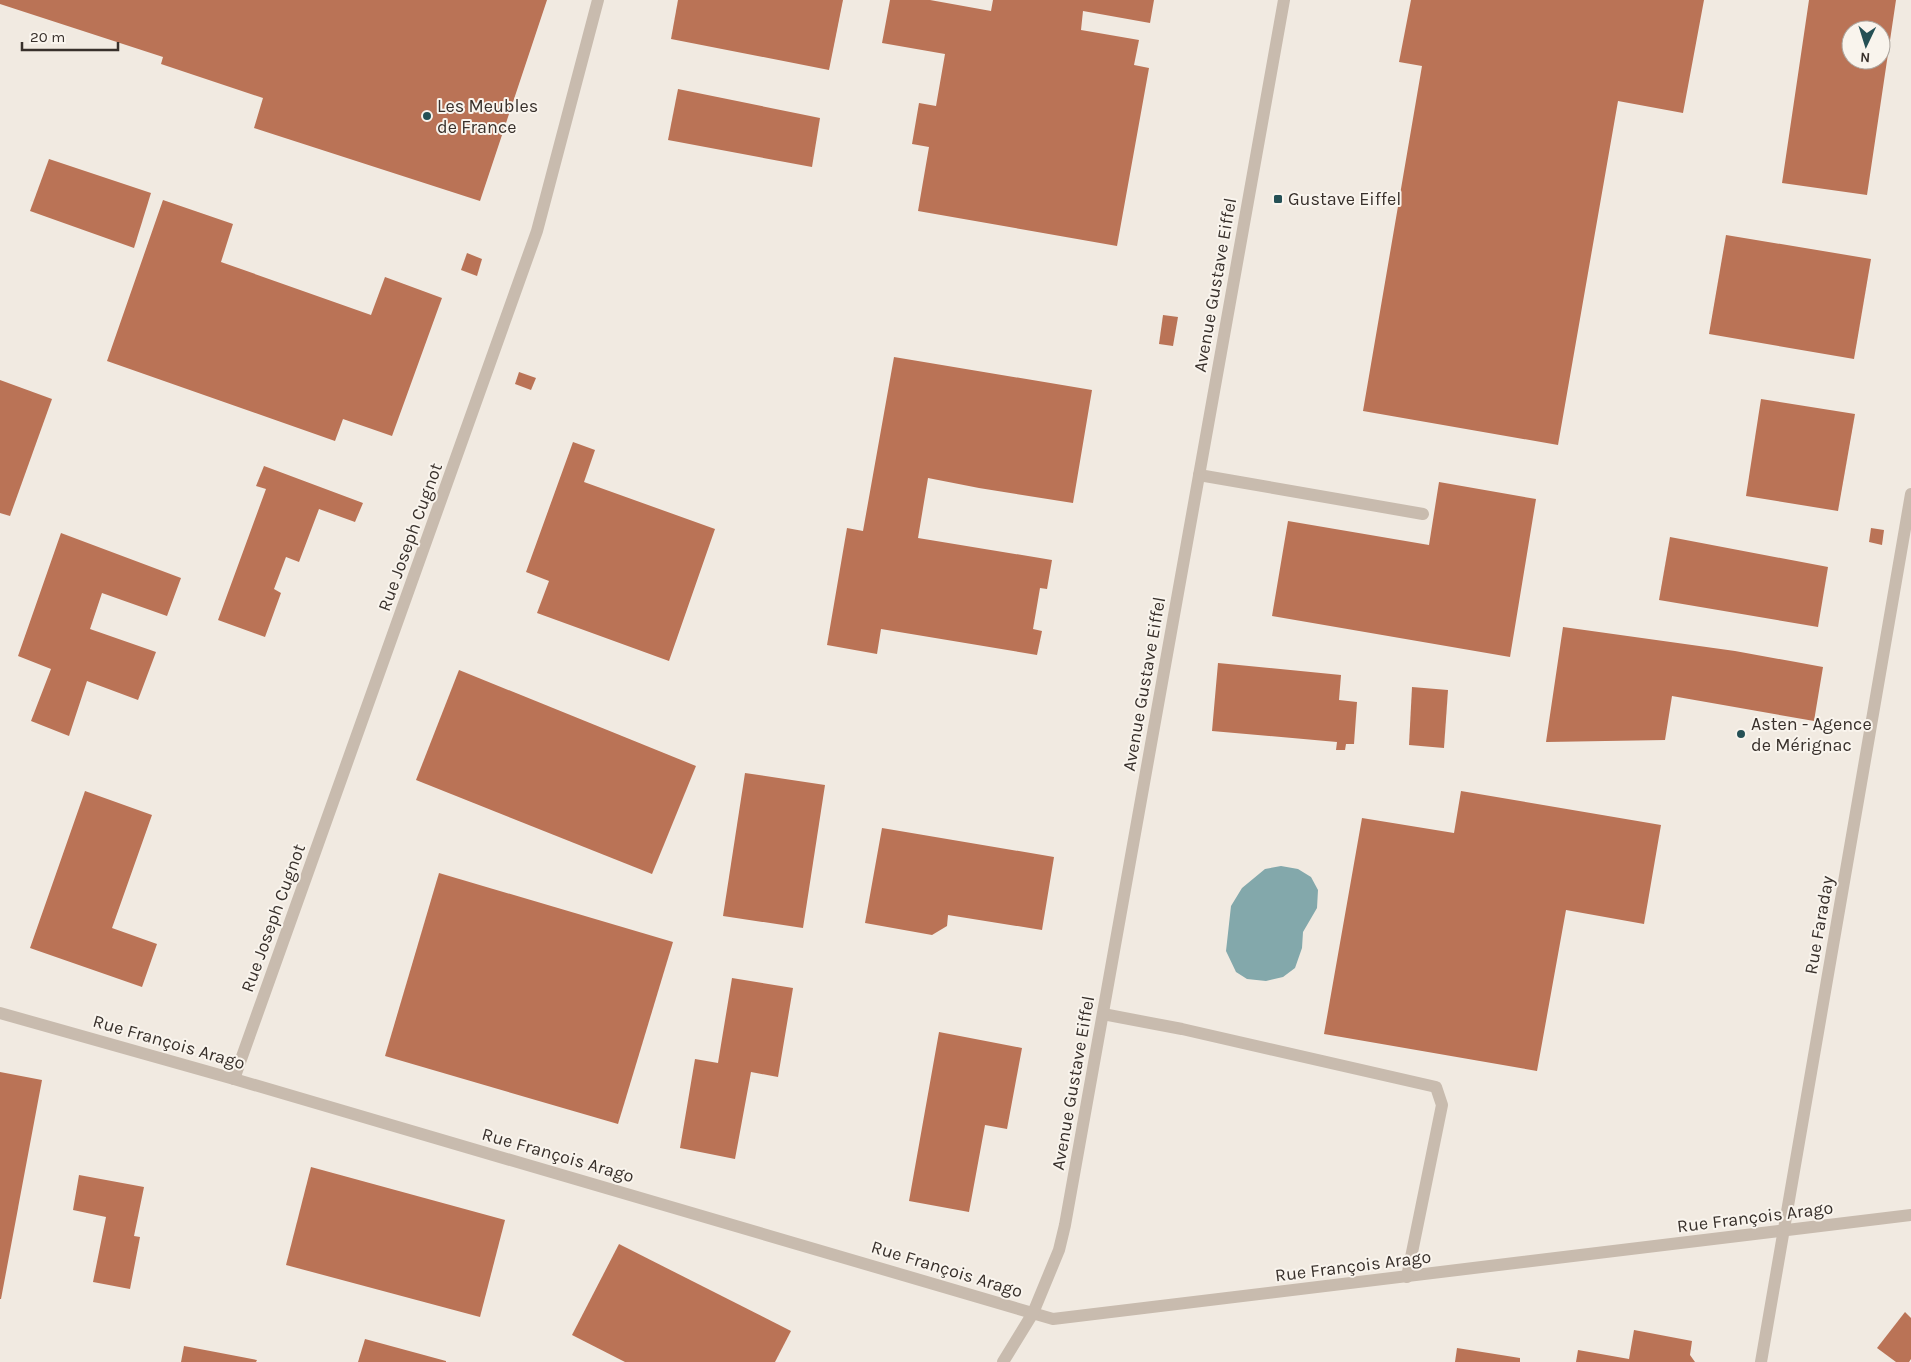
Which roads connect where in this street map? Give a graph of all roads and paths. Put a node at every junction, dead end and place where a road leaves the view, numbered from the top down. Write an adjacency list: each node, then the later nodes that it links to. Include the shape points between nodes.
1 (598, 0): 8 (street, Rue Joseph Cugnot, via 537,232)
2 (1284, 0): 3 (street, Avenue Gustave Eiffel)
3 (1199, 475): 5 (street); 7 (street, Avenue Gustave Eiffel)
4 (1911, 497): 10 (street, Rue Faraday)
5 (1423, 514)
6 (0, 1013): 8 (street, Rue François Arago)
7 (1103, 1014): 11 (street, via 1436,1087 1442,1105); 12 (street, Avenue Gustave Eiffel, via 1065,1225 1059,1250)
8 (234, 1079): 12 (street, Rue François Arago)
9 (1911, 1216): 10 (street, Rue François Arago)
10 (1784, 1230): 11 (street, Rue François Arago); 14 (street, Rue Faraday)
11 (1406, 1277): 12 (street, Rue François Arago, via 1076,1318 1053,1319)
12 (1032, 1313): 13 (street, Avenue Gustave Eiffel)
13 (1003, 1362)
14 (1761, 1362)

